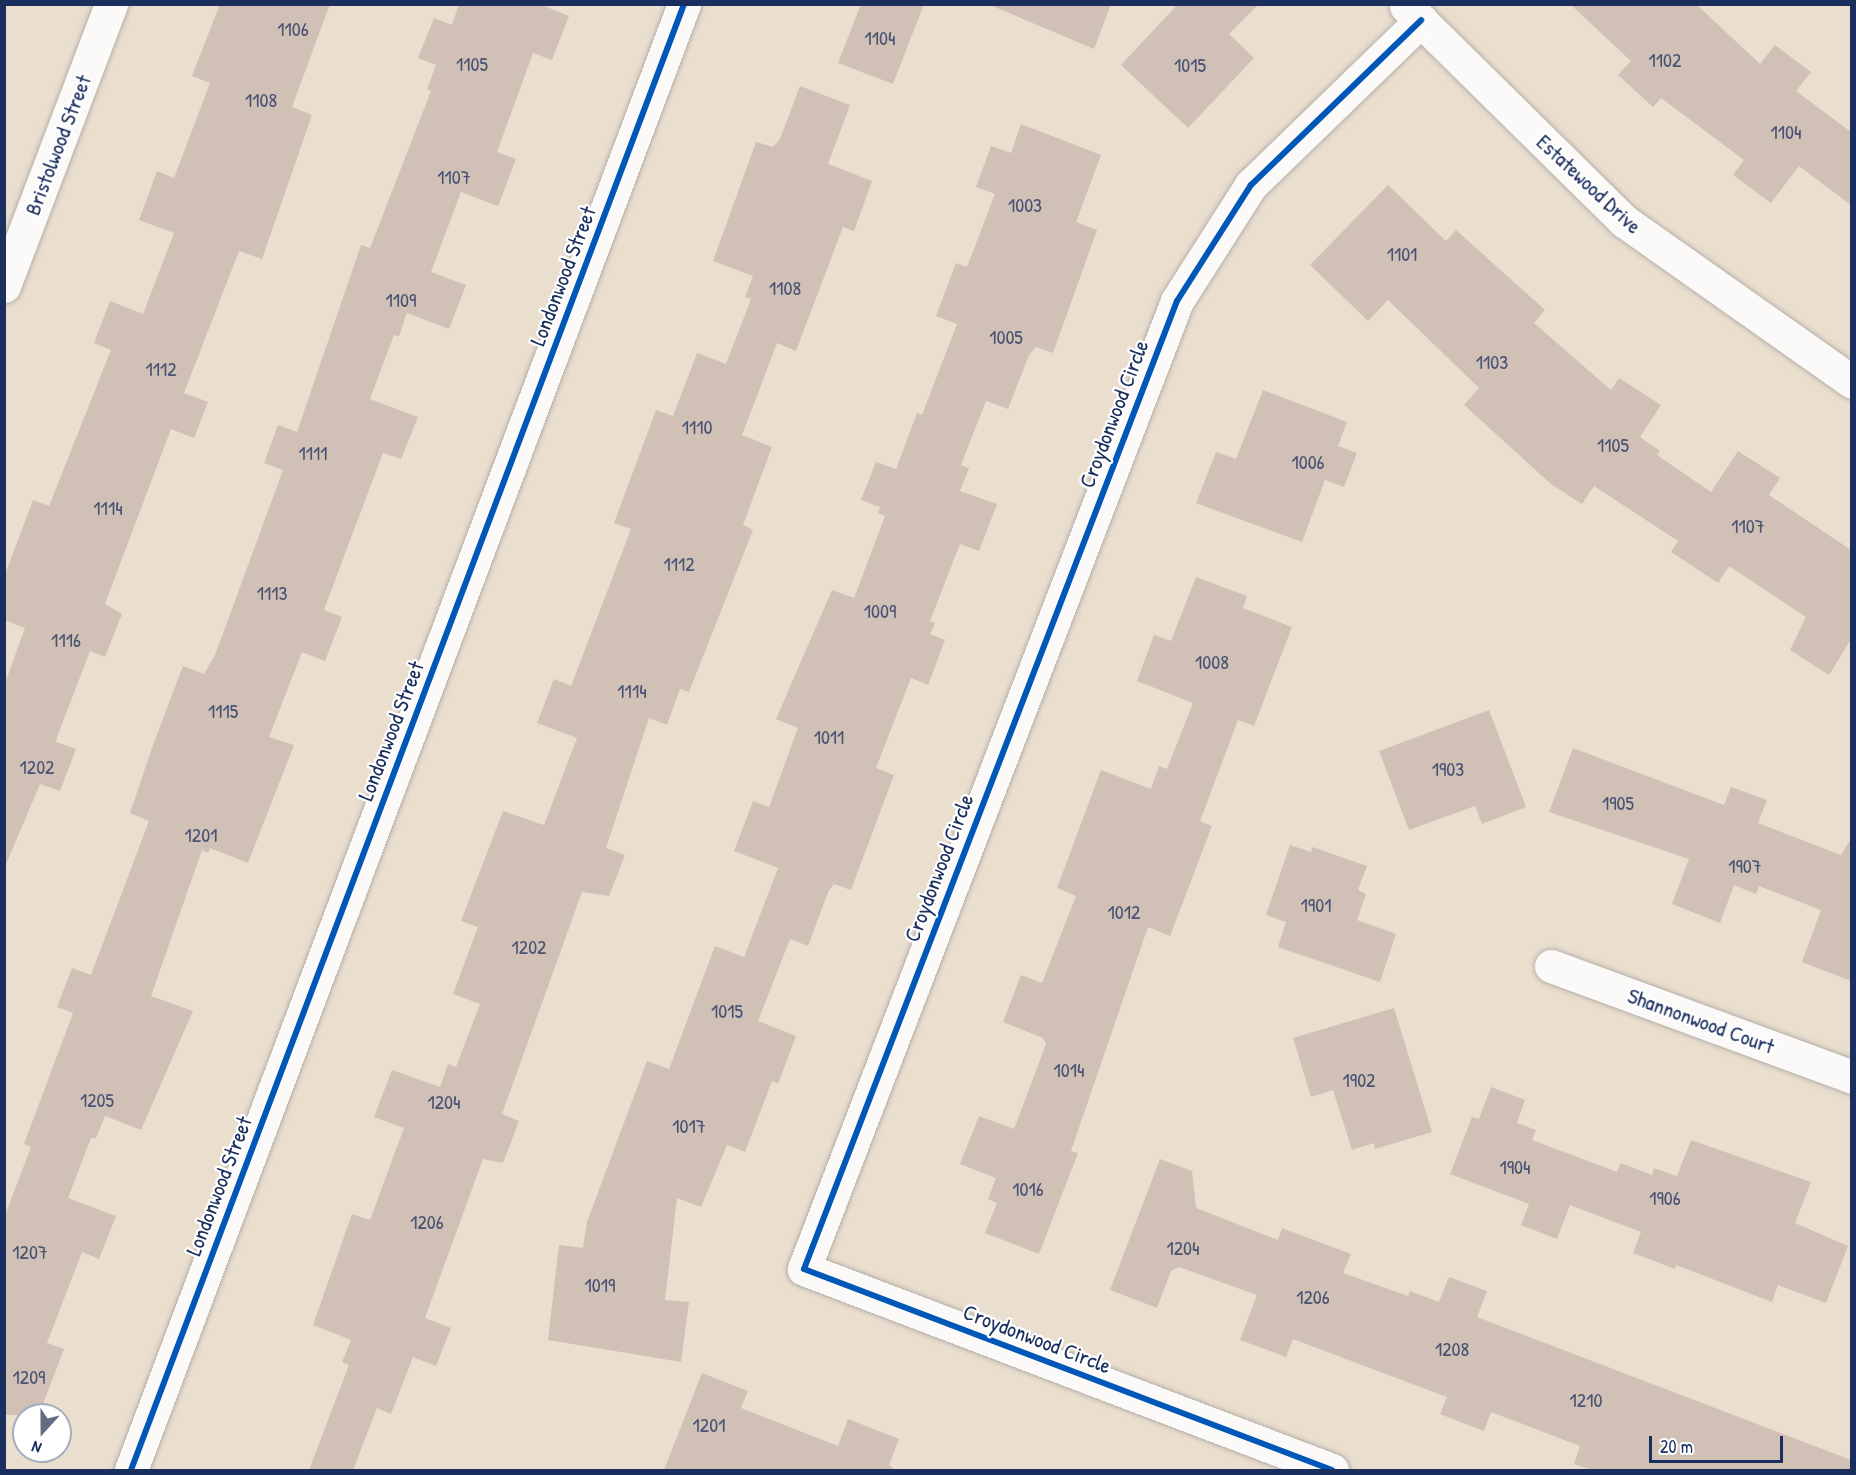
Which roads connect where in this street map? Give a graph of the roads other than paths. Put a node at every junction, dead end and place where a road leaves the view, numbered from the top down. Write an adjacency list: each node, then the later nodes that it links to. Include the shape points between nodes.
1 (111, 4): 4 (street, Bristolwood Street)
2 (684, 4): 8 (street, Londonwood Street)
3 (1413, 12): 5 (street, Estatewood Drive, via 1624,221); 9 (street, Croydonwood Circle, via 1251,185 1177,301 804,1269)
4 (4, 286)
5 (1851, 382)
6 (1551, 966): 7 (street, Shannonwood Court)
7 (1851, 1077)
8 (131, 1470)
9 (1332, 1470)

